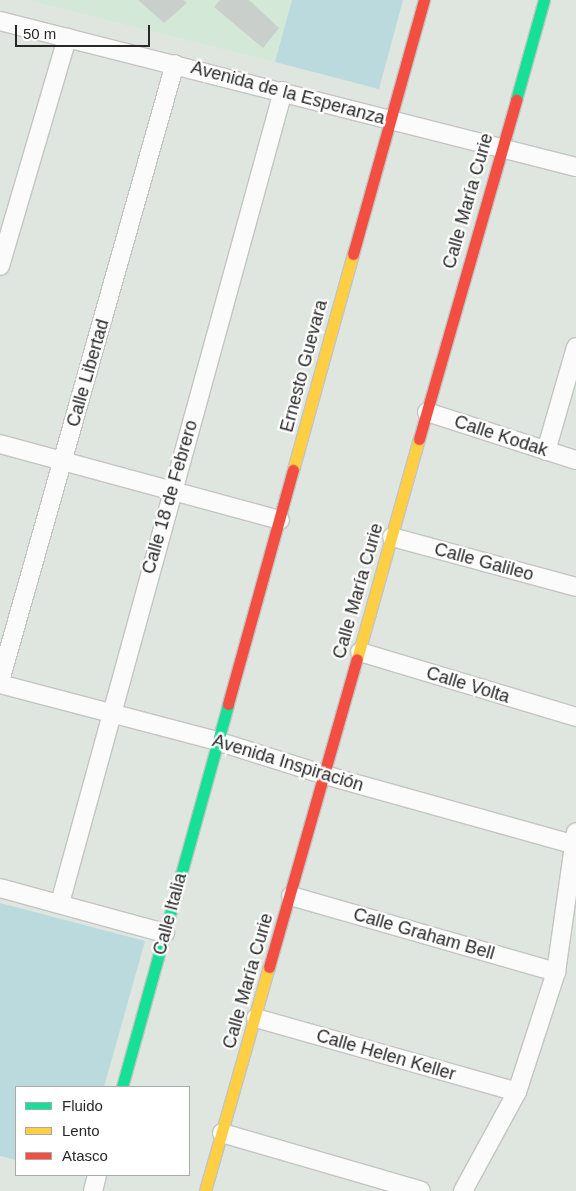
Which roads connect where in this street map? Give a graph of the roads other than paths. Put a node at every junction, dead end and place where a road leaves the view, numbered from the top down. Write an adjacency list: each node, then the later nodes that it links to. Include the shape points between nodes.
1 (424, 0): 7 (street, Ernesto Guevara)
2 (544, 0): 8 (street, Calle María Curie)
3 (0, 21): 4 (street, Avenida de la Esperanza)
4 (68, 38): 5 (street, Avenida de la Esperanza); 10 (street)
5 (176, 64): 6 (street, Avenida de la Esperanza); 16 (street, Calle Libertad)
6 (284, 92): 7 (street, Avenida de la Esperanza); 17 (street, Calle 18 de Febrero)
7 (389, 119): 8 (street, Avenida de la Esperanza); 18 (street, Ernesto Guevara)
8 (500, 148): 9 (street, Avenida de la Esperanza); 12 (street, Calle María Curie)
9 (576, 168)
10 (0, 266)
11 (576, 346): 14 (street)
12 (426, 412): 14 (street, Calle Kodak); 19 (street, Calle María Curie)
13 (0, 444): 16 (street)
14 (546, 451): 15 (street, Calle Kodak)
15 (576, 460)
16 (64, 461): 17 (street); 22 (street, Calle Libertad)
17 (171, 492): 18 (street); 23 (street, Calle 18 de Febrero)
18 (280, 520): 25 (street, Ernesto Guevara)
19 (392, 537): 20 (street, Calle Galileo); 21 (street, Calle María Curie)
20 (576, 587)
21 (360, 652): 24 (street, Calle Volta); 26 (street, Calle María Curie)
22 (0, 683): 23 (street, Avenida Inspiración)
23 (110, 713): 25 (street, Avenida Inspiración); 30 (street, Calle 18 de Febrero)
24 (576, 717)
25 (217, 741): 26 (street, Avenida Inspiración); 31 (street, Calle Italia)
26 (325, 776): 27 (street, Avenida Inspiración); 29 (street, Calle María Curie)
27 (576, 840): 32 (street)
28 (0, 888): 30 (street)
29 (291, 896): 32 (street, Calle Graham Bell); 33 (street, Calle María Curie)
30 (60, 903): 31 (street)
31 (165, 933): 34 (street, Calle Italia)
32 (556, 972): 35 (street)
33 (256, 1018): 35 (street, Calle Helen Keller); 36 (street, Calle María Curie)
34 (122, 1086)
35 (517, 1092): 41 (street)
36 (222, 1133): 39 (street, Calle María Curie); 40 (street)
37 (97, 1176): 38 (street)
38 (93, 1191)
39 (205, 1191)
40 (421, 1191)
41 (463, 1191)

